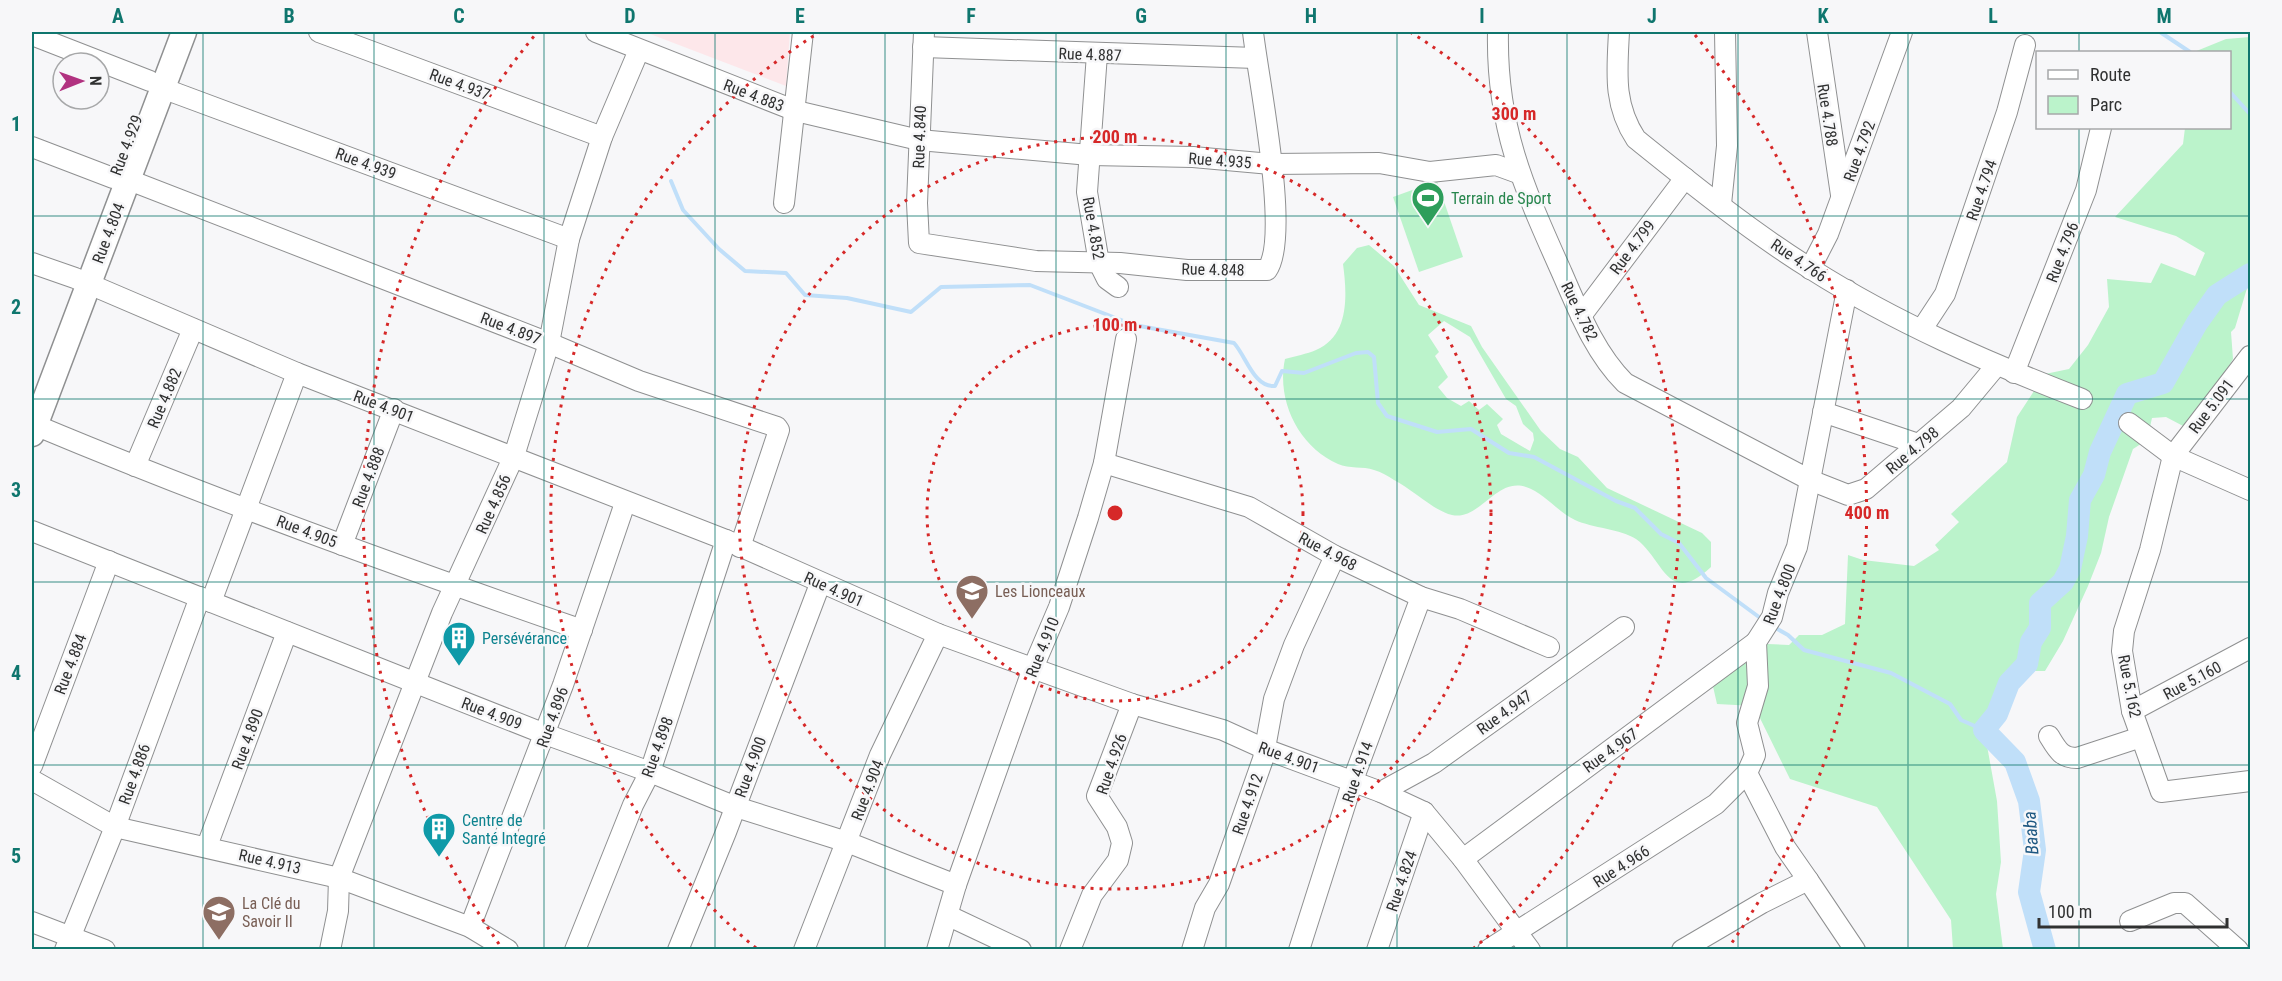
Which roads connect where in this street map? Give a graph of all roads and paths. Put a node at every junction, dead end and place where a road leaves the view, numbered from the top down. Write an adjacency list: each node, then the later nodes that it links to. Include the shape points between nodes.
1 (170, 32): 20 (main road)
2 (184, 32): 20 (main road, Rue 4.804)
3 (319, 32): 23 (street, Rue 4.937)
4 (596, 32): 16 (street, Rue 4.883)
5 (803, 32): 21 (street)
6 (1253, 32): 18 (street, Rue 4.848)
7 (1498, 32): 28 (street, Rue 4.782, via 1497,69)
8 (1619, 32): 29 (street, Rue 4.766, via 1617,89 1623,120 1636,139)
9 (1725, 32): 33 (street, via 1727,146)
10 (1817, 32): 31 (street, Rue 4.788)
11 (1885, 32): 19 (street)
12 (1902, 32): 19 (street, Rue 4.792)
13 (32, 35): 20 (street, Rue 4.939)
14 (924, 39): 17 (street, Rue 4.887); 24 (street, Rue 4.840)
15 (2025, 45): 44 (street, Rue 4.794, via 2007,112 1945,294)
16 (639, 50): 21 (street, Rue 4.883); 23 (street, Rue 4.856)
17 (1097, 54): 18 (street, Rue 4.887); 26 (street, Rue 4.852)
18 (1256, 58): 27 (street, Rue 4.848)
19 (1890, 62): 31 (street, Rue 4.792)
20 (156, 84): 30 (main road, Rue 4.804); 34 (street, Rue 4.939)
21 (796, 111): 24 (street, Rue 4.883); 32 (street)
22 (2101, 129): 48 (street, Rue 4.796, via 2086,190)
23 (602, 137): 34 (street, Rue 4.856)
24 (919, 140): 26 (street, Rue 4.935); 35 (street, Rue 4.840)
25 (32, 147): 30 (street, Rue 4.897)
26 (1090, 155): 27 (street, Rue 4.935, via 1193,157); 37 (street, Rue 4.852, via 1088,192)
27 (1271, 164): 28 (street, Rue 4.935, via 1379,163 1430,172 1496,165); 37 (street, Rue 4.848, via 1276,236 1273,262 1267,270 1187,270)
28 (1518, 173): 42 (street, Rue 4.782)
29 (1685, 178): 33 (street, Rue 4.766); 42 (street, Rue 4.799)
30 (121, 179): 39 (main road, Rue 4.804); 46 (street, Rue 4.897)
31 (1842, 199): 38 (street, Rue 4.792)
32 (784, 203)
33 (1721, 204): 38 (street, Rue 4.766)
34 (570, 239): 46 (street, Rue 4.856)
35 (919, 243): 37 (street, Rue 4.848, via 1036,261)
36 (32, 263): 39 (street, Rue 4.901)
37 (1099, 263): 40 (street, Rue 4.852, via 1107,279)
38 (1810, 269): 41 (street, Rue 4.766)
39 (82, 281): 43 (street, Rue 4.901); 50 (main road); 55 (main road, Rue 4.804)
40 (1118, 287)
41 (1847, 290): 44 (street, Rue 4.766); 53 (street, Rue 4.800)
42 (1581, 316): 61 (street, Rue 4.782, via 1608,366 1625,383)
43 (193, 329): 49 (street, Rue 4.901); 60 (street, Rue 4.882)
44 (1922, 329): 48 (street, Rue 4.766)
45 (1126, 339): 59 (street, Rue 4.910)
46 (549, 343): 57 (street, Rue 4.856); 66 (street, Rue 4.897, via 639,381 778,428)
47 (2250, 356): 58 (street, Rue 5.091)
48 (2005, 370): 51 (street, Rue 4.766); 56 (street, Rue 4.798)
49 (297, 373): 52 (street, Rue 4.901); 64 (street, Rue 4.886)
50 (32, 393)
51 (2082, 399)
52 (394, 409): 57 (street, Rue 4.901); 67 (street, Rue 4.888)
53 (1823, 412): 56 (street); 61 (street, Rue 4.800)
54 (2129, 423): 58 (street)
55 (33, 429): 60 (street, Rue 4.905)
56 (1918, 444): 61 (street, Rue 4.798, via 1858,493 1848,495)
57 (514, 456): 63 (street, Rue 4.901); 71 (street, Rue 4.856)
58 (2173, 456): 62 (street); 84 (street, Rue 5.162, via 2150,550 2124,631 2122,651)
59 (1104, 464): 68 (street, Rue 4.968, via 1249,507); 81 (street, Rue 4.910, via 1059,607)
60 (135, 466): 64 (street, Rue 4.905)
61 (1810, 480): 76 (street, Rue 4.800, via 1797,547)
62 (2250, 490)
63 (625, 503): 66 (street, Rue 4.901); 75 (street, Rue 4.896)
64 (246, 508): 67 (street, Rue 4.905); 73 (street, Rue 4.886)
65 (32, 531): 69 (street, Rue 4.909)
66 (733, 544): 70 (street, Rue 4.901); 90 (street, Rue 4.898)
67 (342, 545): 71 (street, Rue 4.905)
68 (1335, 556): 72 (street, Rue 4.968); 88 (street, Rue 4.912, via 1274,699)
69 (109, 561): 73 (street, Rue 4.909); 89 (street, Rue 4.884)
70 (820, 584): 78 (street, Rue 4.901); 96 (street, Rue 4.900)
71 (456, 587): 75 (street, Rue 4.905); 82 (street, Rue 4.856)
72 (1421, 597): 79 (street, Rue 4.968, via 1460,609); 93 (street, Rue 4.914)
73 (205, 600): 77 (street, Rue 4.909); 98 (street, Rue 4.886)
74 (1624, 627): 95 (street, Rue 4.947, via 1434,763)
75 (582, 630): 85 (street, Rue 4.896)
76 (1764, 630): 91 (street, Rue 4.800, via 1758,686 1747,723 1755,755); 101 (street, Rue 4.967)
77 (287, 632): 82 (street, Rue 4.909); 100 (street, Rue 4.890)
78 (938, 634): 81 (street, Rue 4.901); 99 (street, Rue 4.904, via 880,756)
79 (1549, 647)
80 (2250, 648): 84 (street, Rue 5.160)
81 (1033, 668): 83 (street, Rue 4.901); 104 (street, Rue 4.910)
82 (415, 683): 85 (street, Rue 4.909); 102 (street, Rue 4.856)
83 (1132, 704): 88 (street, Rue 4.901, via 1223,730); 119 (street, Rue 4.926, via 1097,796 1117,827 1122,843 1118,860 1092,895)
84 (2132, 711): 87 (street, Rue 5.162)
85 (545, 734): 90 (street, Rue 4.909); 108 (street, Rue 4.896)
86 (2049, 736): 87 (street, via 2067,758)
87 (2141, 737): 94 (street, Rue 5.162, via 2161,792)
88 (1265, 749): 93 (street, Rue 4.901); 120 (street, Rue 4.912)
89 (32, 766)
90 (650, 772): 96 (street, Rue 4.909); 114 (street, Rue 4.898)
91 (1747, 773): 103 (street, via 1785,848); 109 (street, Rue 4.966, via 1716,804)
92 (32, 780): 98 (street, Rue 4.913)
93 (1353, 780): 95 (street, Rue 4.901); 121 (street, Rue 4.914)
94 (2250, 782)
95 (1382, 792): 97 (street, Rue 4.901)
96 (736, 807): 99 (street, Rue 4.909); 115 (street, Rue 4.900)
97 (1424, 812): 101 (street, Rue 4.901); 122 (street, Rue 4.824)
98 (115, 827): 100 (street, Rue 4.913); 110 (street, Rue 4.886)
99 (847, 842): 104 (street, Rue 4.909); 116 (street, Rue 4.904)
100 (207, 846): 102 (street, Rue 4.913)
101 (1463, 859): 109 (street, Rue 4.901)
102 (339, 878): 108 (street, Rue 4.913); 112 (street, Rue 4.856, via 338,911)
103 (1808, 880): 125 (street); 126 (street)
104 (956, 885): 105 (street, Rue 4.910)
105 (949, 916): 117 (street, Rue 4.910); 118 (street)
106 (2130, 921): 127 (street, via 2174,903 2185,903)
107 (32, 922): 110 (street)
108 (470, 927): 113 (street, Rue 4.913)
109 (1517, 933): 123 (street, Rue 4.966); 124 (street, Rue 4.901)
110 (68, 943): 111 (street)
111 (105, 950)
112 (330, 950)
113 (508, 950)
114 (575, 950)
115 (678, 950)
116 (804, 950)
117 (937, 950)
118 (1021, 950)
119 (1070, 950)
120 (1192, 950)
121 (1299, 950)
122 (1377, 950)
123 (1488, 950)
124 (1530, 950)
125 (1682, 950)
126 (1855, 950)
127 (2238, 950)

